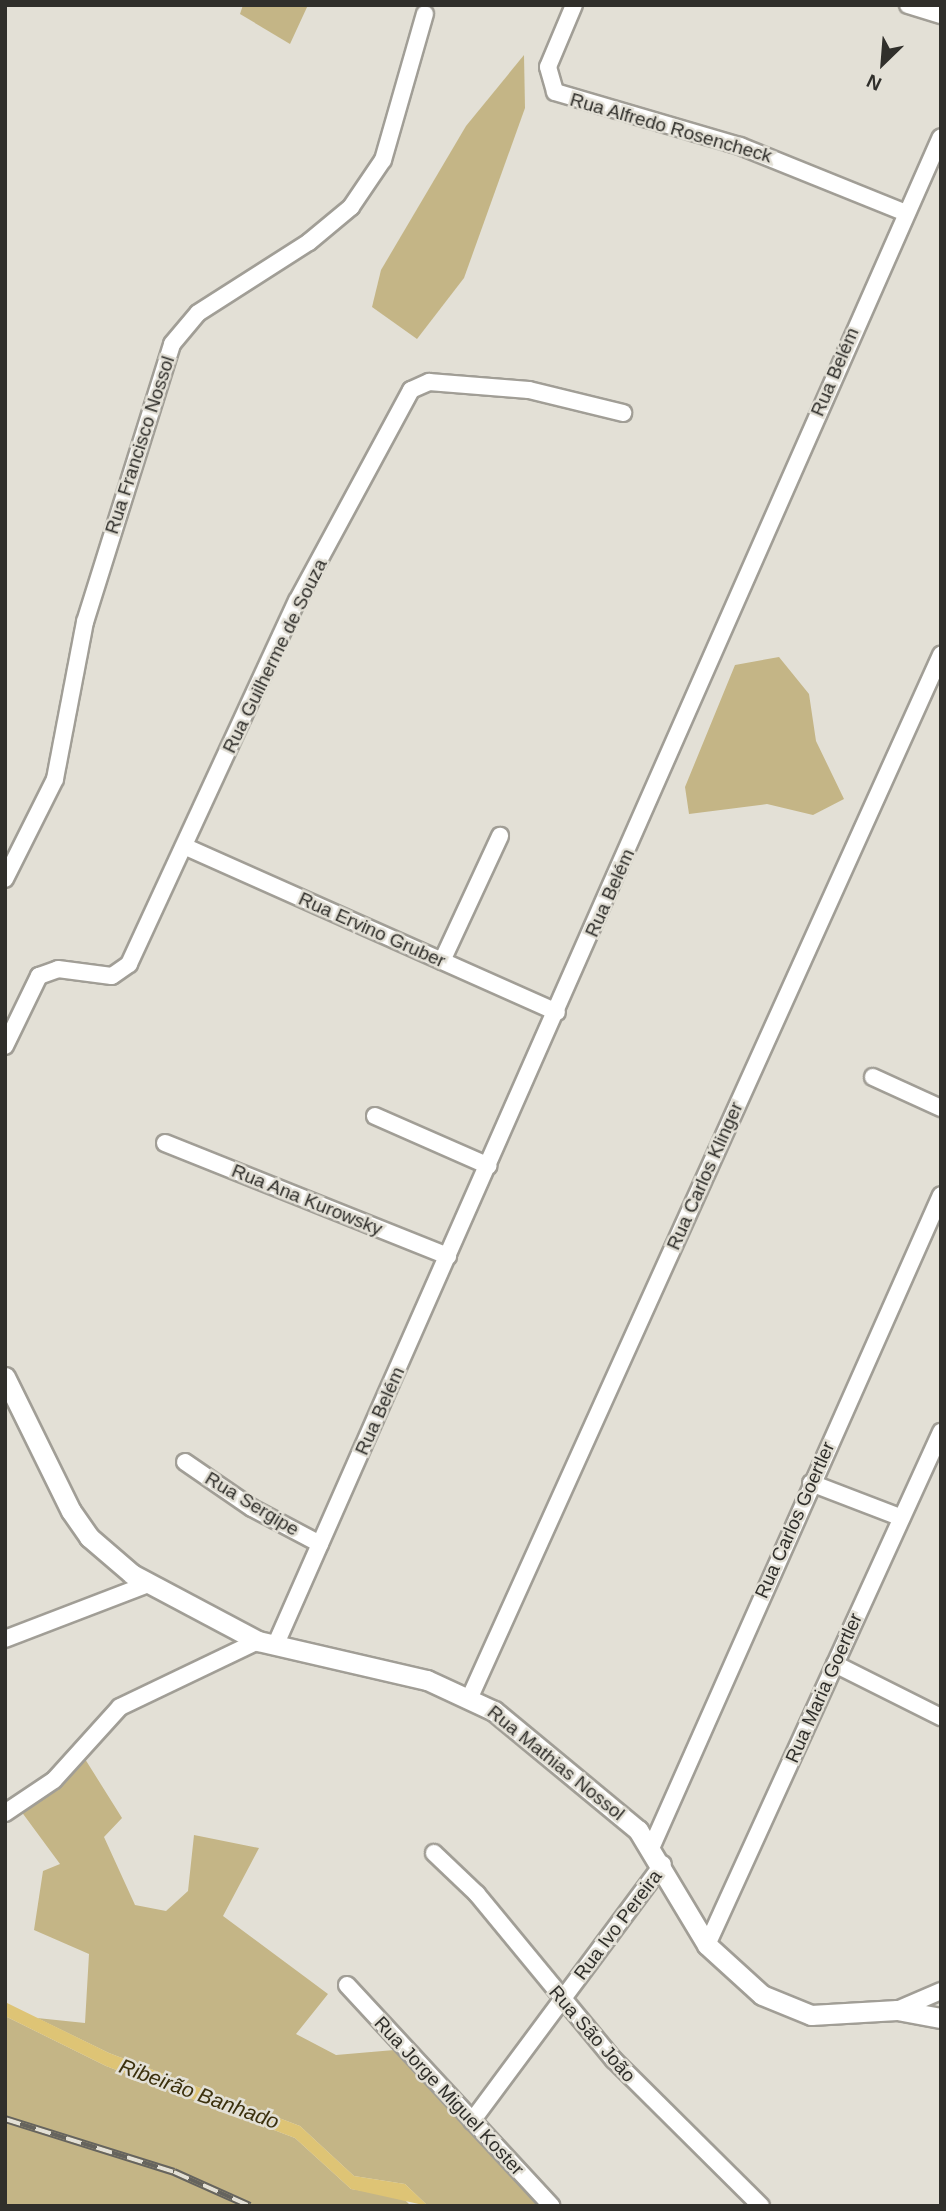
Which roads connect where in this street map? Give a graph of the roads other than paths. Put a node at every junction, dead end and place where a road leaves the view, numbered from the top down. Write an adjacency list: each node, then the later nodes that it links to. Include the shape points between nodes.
1 (574, 5): 6 (street, Rua Alfredo Rosencheck, via 548,67 555,92 740,146)
2 (908, 5): 4 (street)
3 (425, 15): 11 (street, Rua Francisco Nossol, via 383,160 351,206 309,242 198,313 172,344 85,622 55,779)
4 (941, 15)
5 (941, 137): 6 (street, Rua Belém)
6 (903, 212): 13 (street, Rua Belém)
7 (624, 413): 10 (street, Rua Guilherme de Souza, via 529,390 429,382 411,390 297,601)
8 (941, 655): 32 (street, Rua Carlos Klinger)
9 (500, 836): 12 (street)
10 (186, 847): 12 (street, Rua Ervino Gruber); 14 (street, Rua Guilherme de Souza, via 124,970 105,977 58,969 39,976)
11 (5, 879)
12 (442, 961): 13 (street, Rua Ervino Gruber)
13 (557, 1012): 19 (street, Rua Belém)
14 (5, 1046)
15 (873, 1077): 16 (street)
16 (941, 1108)
17 (375, 1116): 19 (street)
18 (165, 1143): 21 (street, Rua Ana Kurowsky)
19 (488, 1166): 21 (street, Rua Belém)
20 (941, 1195): 25 (street, Rua Carlos Goertler)
21 (448, 1256): 27 (street, Rua Belém)
22 (5, 1377): 28 (street, Rua Mathias Nossol, via 71,1511 108,1555)
23 (941, 1432): 26 (street, Rua Maria Goertler)
24 (185, 1462): 27 (street, Rua Sergipe, via 252,1508)
25 (811, 1483): 26 (street); 35 (street, Rua Carlos Goertler)
26 (902, 1518): 31 (street, Rua Maria Goertler)
27 (320, 1544): 30 (street, Rua Belém)
28 (148, 1584): 29 (street); 30 (street, Rua Mathias Nossol)
29 (5, 1639)
30 (266, 1643): 32 (street, Rua Mathias Nossol, via 427,1681); 34 (street, via 139,1695 102,1725 54,1780)
31 (835, 1664): 33 (street); 38 (street, Rua Maria Goertler)
32 (470, 1697): 35 (street, Rua Mathias Nossol, via 514,1726)
33 (941, 1717)
34 (5, 1813)
35 (652, 1846): 37 (street, Rua Mathias Nossol)
36 (434, 1853): 41 (street, Rua São João, via 477,1894)
37 (663, 1864): 38 (street, Rua Mathias Nossol); 41 (street, Rua Ivo Pereira)
38 (707, 1945): 42 (street, Rua Mathias Nossol, via 739,1980 787,2008 842,2016)
39 (347, 1985): 44 (street, Rua Jorge Miguel Koster)
40 (941, 1991): 42 (street)
41 (561, 2001): 44 (street, Rua Ivo Pereira); 46 (street, Rua São João, via 658,2107)
42 (897, 2010): 43 (street, Rua Mathias Nossol)
43 (941, 2018)
44 (472, 2121): 45 (street, Rua Jorge Miguel Koster)
45 (552, 2206)
46 (761, 2206)

